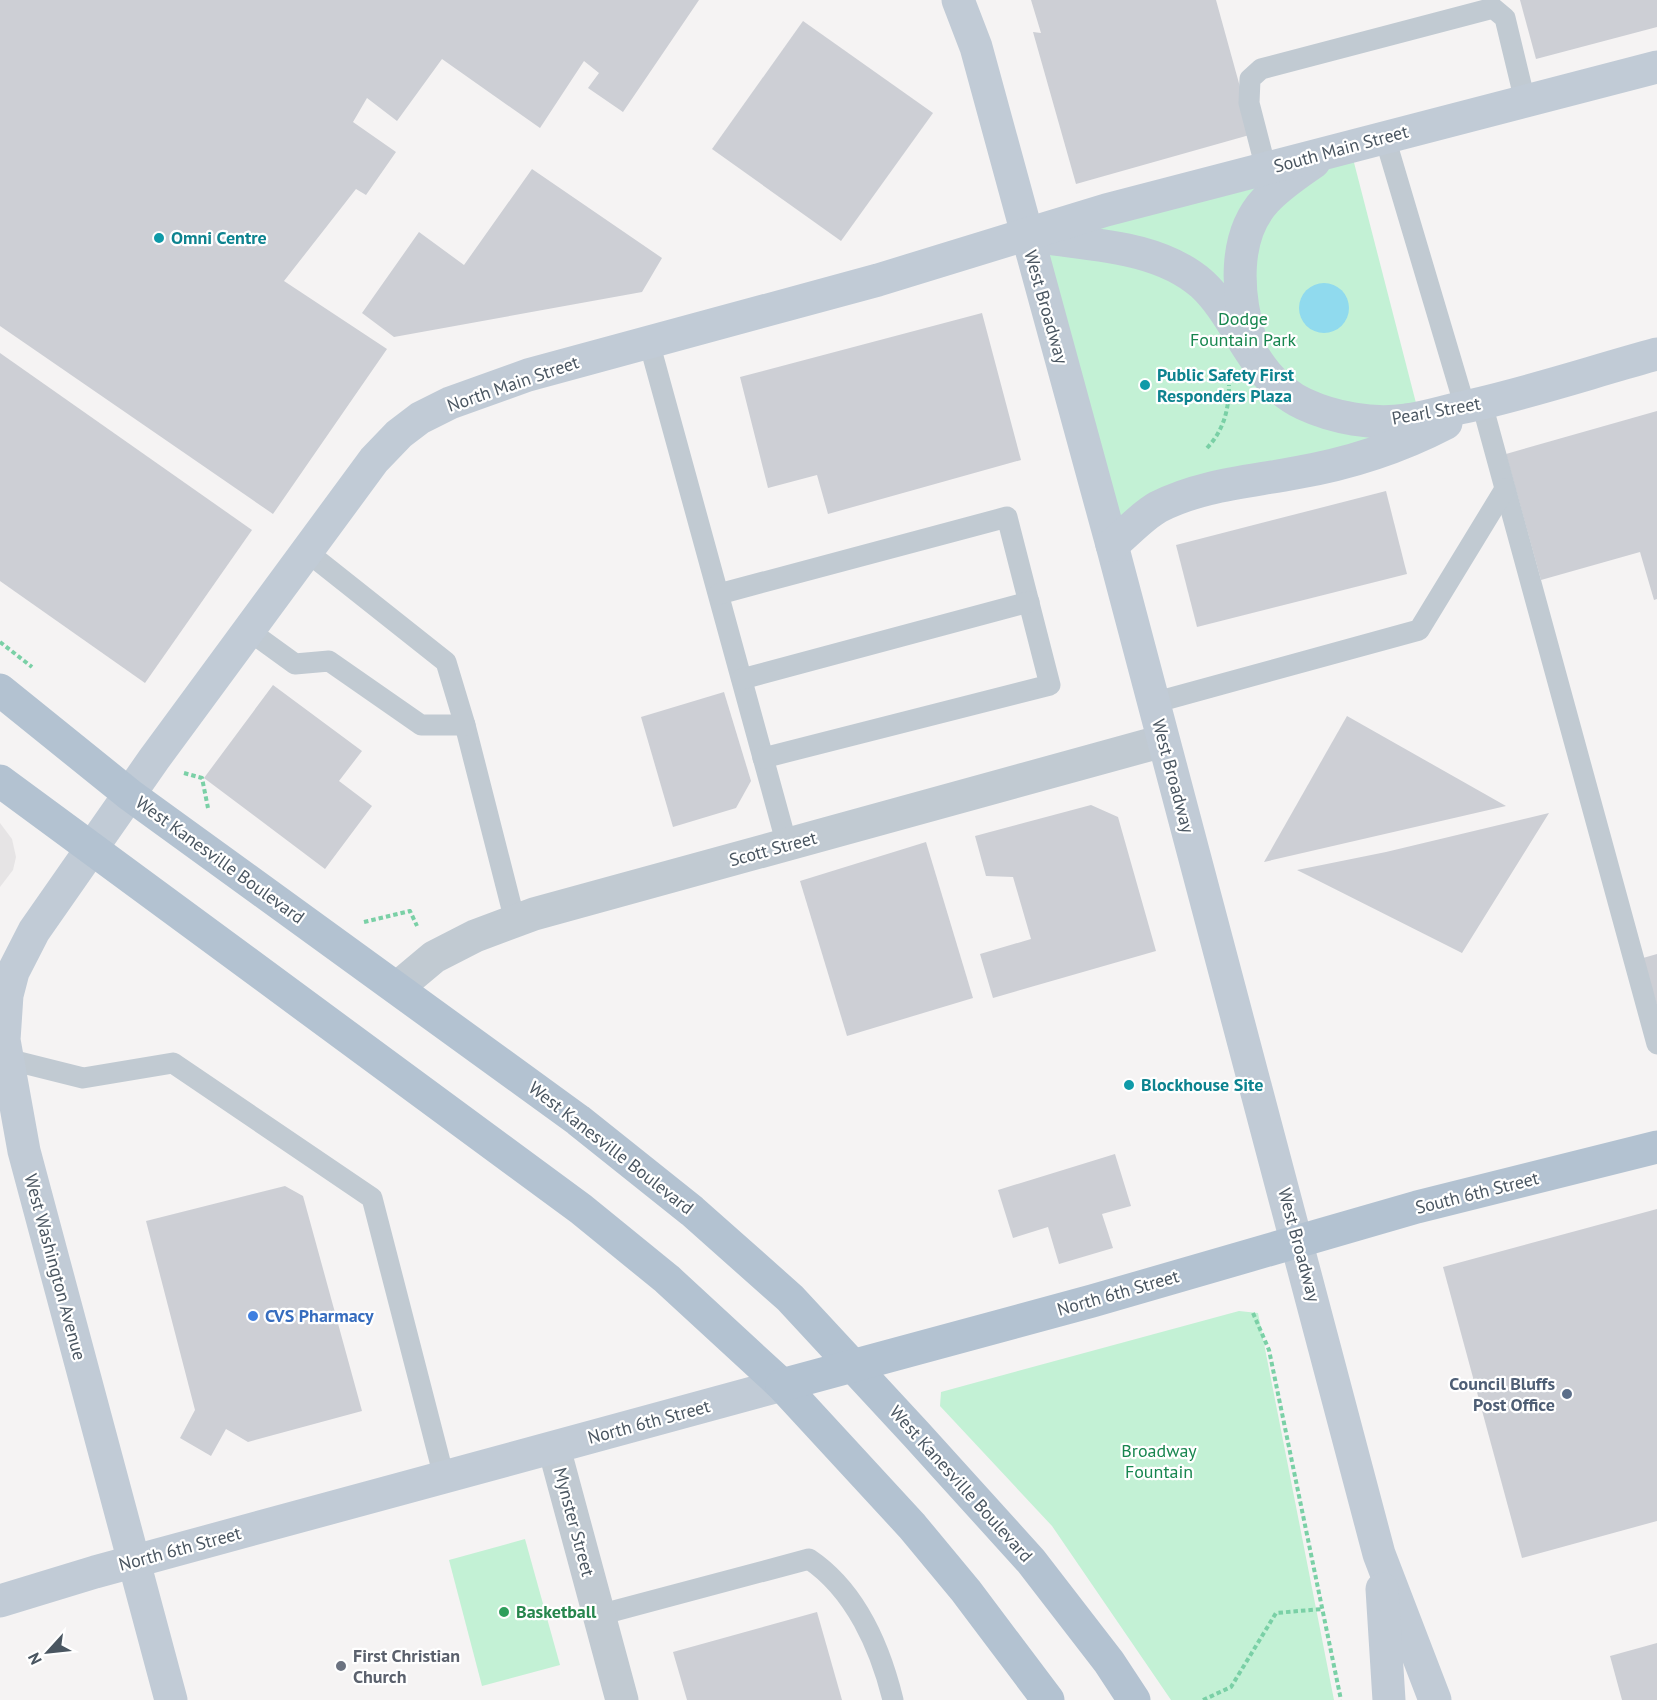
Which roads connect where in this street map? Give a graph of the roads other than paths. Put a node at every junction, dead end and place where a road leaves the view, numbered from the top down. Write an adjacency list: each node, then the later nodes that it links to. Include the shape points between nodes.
1 (958, 0): 7 (main road, West Broadway, via 976,47)
2 (1657, 67): 3 (main road, South Main Street)
3 (1525, 101): 4 (main road, South Main Street); 6 (lane, via 1504,18 1493,8 1261,69 1250,79 1249,103)
4 (1385, 138): 5 (main road, South Main Street); 11 (lane)
5 (1329, 152): 6 (main road, South Main Street); 10 (main road, via 1264,201 1251,225 1241,257 1239,287)
6 (1266, 169): 7 (main road, South Main Street)
7 (1026, 234): 8 (main road, North Main Street, via 878,280); 10 (main road, Pearl Street, via 1147,255 1180,268 1202,284 1219,304); 13 (main road, West Broadway)
8 (649, 342): 14 (main road, North Main Street, via 488,388 420,418 374,460); 15 (lane)
9 (1657, 354): 11 (main road, Pearl Street)
10 (1257, 360): 11 (main road, Pearl Street, via 1275,384 1302,404 1336,415 1405,421)
11 (1474, 405): 12 (lane); 13 (main road, via 1410,442 1348,462 1237,481 1186,495 1156,508)
12 (1505, 489): 20 (lane, via 1419,630); 30 (lane)
13 (1112, 545): 20 (main road, West Broadway)
14 (306, 550): 17 (main road, North Main Street); 21 (lane, via 446,662)
15 (718, 594): 16 (lane, via 1007,517); 18 (lane)
16 (1029, 602): 18 (lane); 23 (lane, via 1050,685)
17 (248, 630): 21 (lane, via 295,664 329,661 422,725); 25 (main road, North Main Street)
18 (742, 679): 23 (lane)
19 (0, 690): 25 (main road, West Kanesville Boulevard)
20 (1153, 703): 22 (main road, West Broadway)
21 (465, 725): 28 (lane)
22 (1163, 741): 26 (street, Scott Street); 33 (main road, West Broadway)
23 (763, 758): 26 (lane)
24 (0, 781): 27 (main road)
25 (130, 795): 27 (main road, North Main Street); 29 (main road, West Kanesville Boulevard)
26 (787, 845): 28 (street, Scott Street)
27 (92, 849): 31 (main road, West Washington Avenue, via 34,931 13,972 4,1014); 35 (main road, via 581,1209 667,1279)
28 (515, 921): 29 (street, Scott Street, via 434,957)
29 (398, 988): 34 (main road, West Kanesville Boulevard, via 578,1120 692,1211 790,1298)
30 (1657, 1044)
31 (3, 1060): 37 (lane, via 83,1078 173,1063 372,1198); 39 (main road, West Washington Avenue)
32 (1657, 1147): 33 (main road, South 6th Street)
33 (1298, 1241): 34 (main road, North 6th Street); 38 (main road, West Broadway)
34 (853, 1365): 35 (main road, North 6th Street); 46 (main road, West Kanesville Boulevard, via 1031,1561)
35 (782, 1384): 36 (main road, North 6th Street); 45 (main road, via 912,1526 981,1609)
36 (554, 1448): 37 (main road, North 6th Street); 41 (street, Mynster Street)
37 (444, 1477): 39 (main road, North 6th Street)
38 (1379, 1554): 47 (main road, West Broadway); 48 (main road, West Broadway)
39 (134, 1562): 40 (main road, North 6th Street); 42 (main road, West Washington Avenue)
40 (0, 1601)
41 (599, 1615): 43 (street, Mynster Street); 44 (lane, via 809,1559 829,1573 860,1613 887,1674)
42 (171, 1700)
43 (622, 1700)
44 (893, 1700)
45 (1048, 1700)
46 (1134, 1700)
47 (1389, 1700)
48 (1435, 1700)

